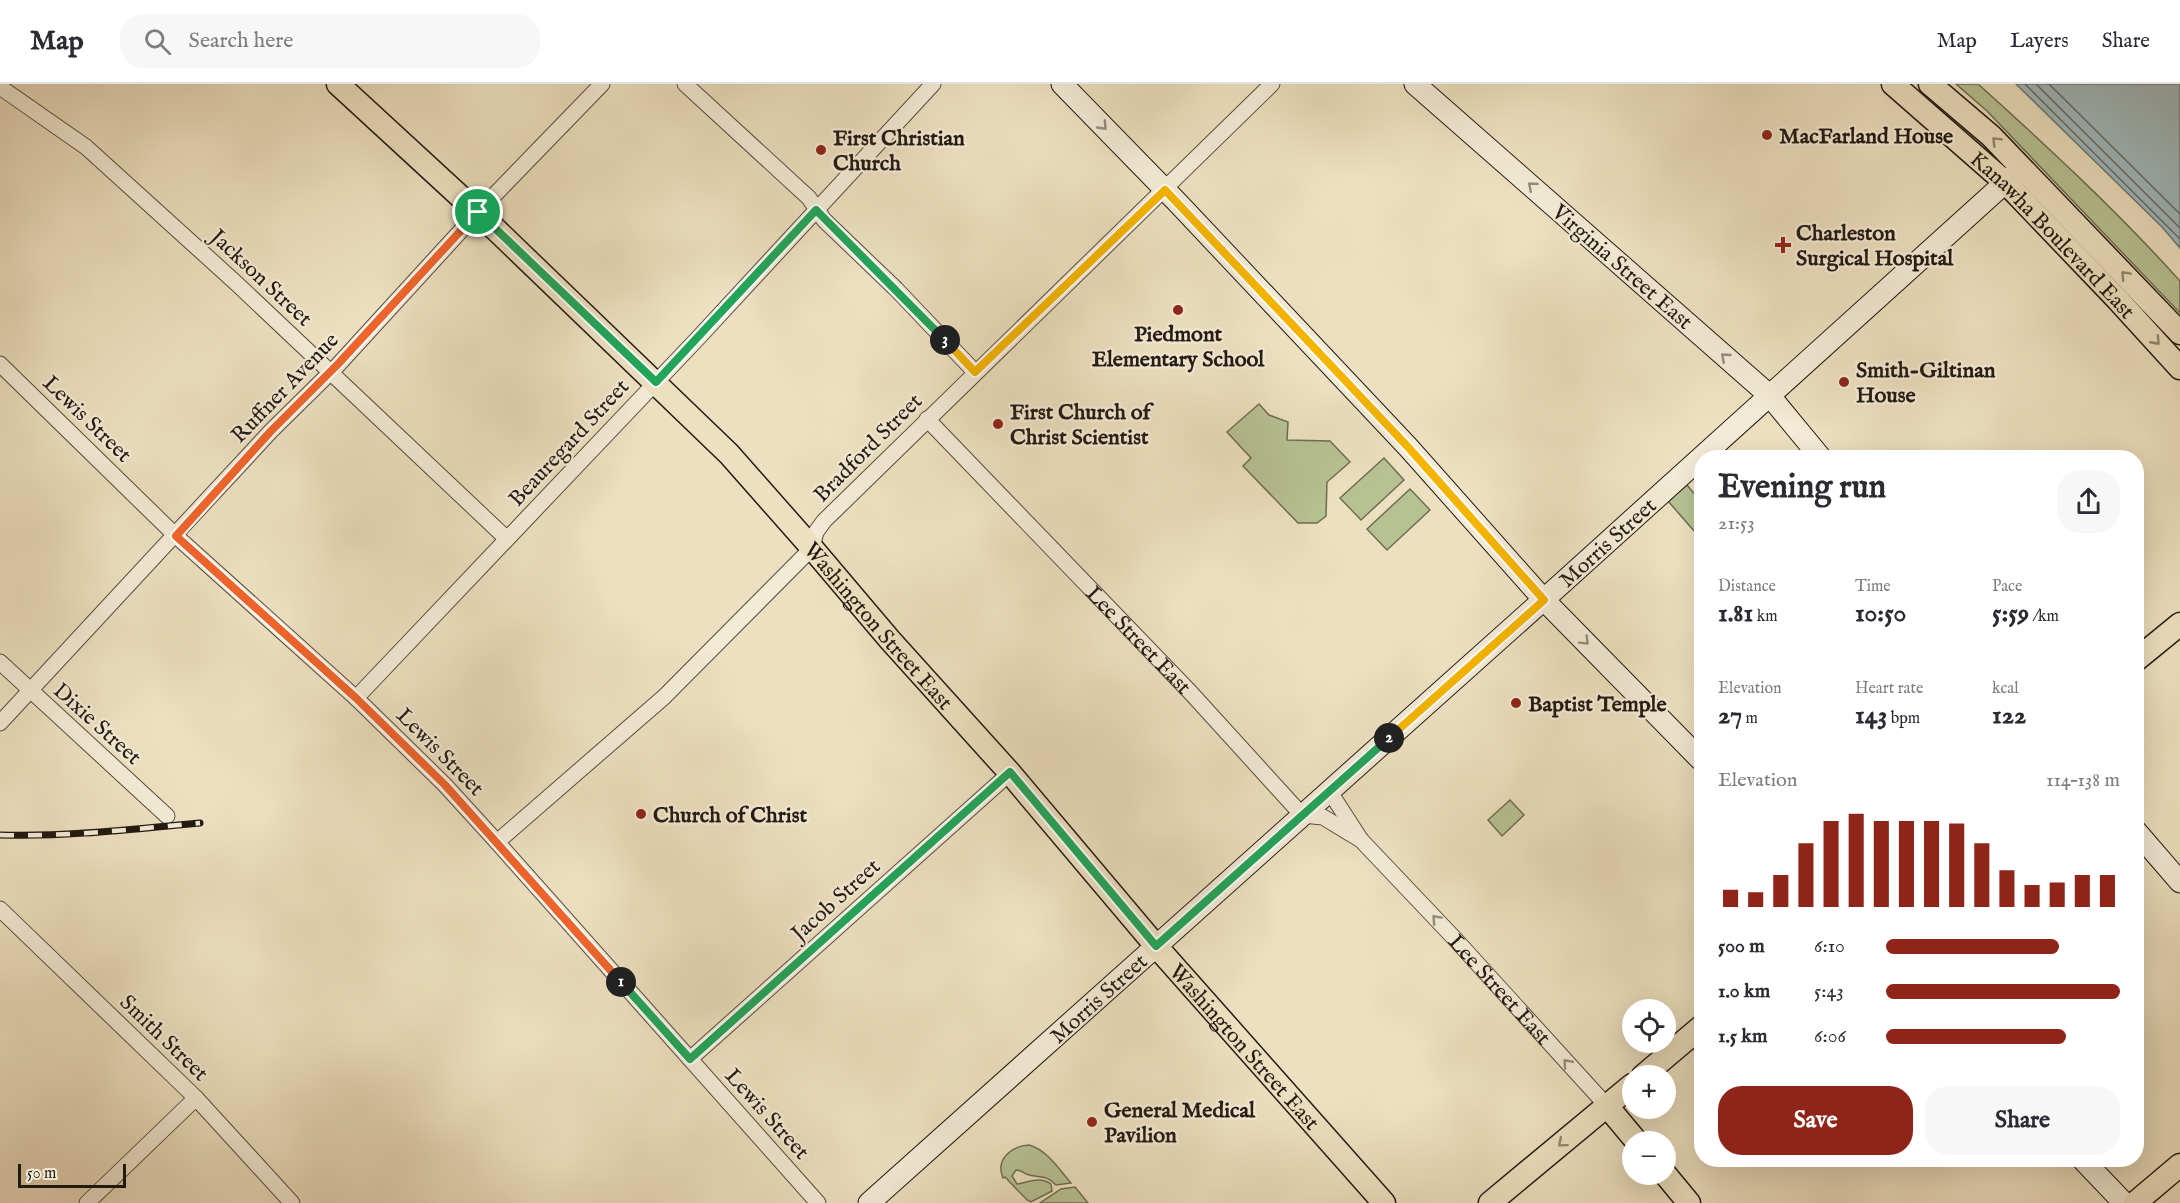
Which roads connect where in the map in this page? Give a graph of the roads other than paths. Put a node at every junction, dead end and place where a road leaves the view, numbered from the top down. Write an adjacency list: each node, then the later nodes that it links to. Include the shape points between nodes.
1 (338, 84): 14 (main road, Washington Street East)
2 (602, 84): 14 (street, Ruffner Avenue)
3 (685, 84): 13 (street, via 809,198)
4 (933, 84): 13 (street, Beauregard Street)
5 (1062, 84): 12 (main road, one-way to 12)
6 (1272, 84): 12 (street, Bradford Street)
7 (1415, 84): 21 (main road, Virginia Street East, one-way to 7)
8 (1893, 84): 11 (main road, Kanawha Boulevard East)
9 (1930, 84): 11 (main road, Kanawha Boulevard East, one-way to 9, via 1991,136)
10 (0, 87): 18 (street, Jackson Street, via 87,147)
11 (2014, 175): 15 (main road, Kanawha Boulevard East, one-way to 11); 17 (main road, Kanawha Boulevard East, one-way to 17); 21 (main road, Morris Street)
12 (1165, 190): 19 (street, Bradford Street); 29 (main road, via 1408,447)
13 (816, 210): 19 (street); 20 (street, Beauregard Street)
14 (478, 212): 18 (street, Ruffner Avenue); 20 (main road, Washington Street East)
15 (2180, 333)
16 (0, 364): 26 (street, Lewis Street)
17 (2180, 368)
18 (331, 372): 26 (street, Ruffner Avenue, via 271,431); 27 (street, Jackson Street)
19 (975, 372): 22 (street, Bradford Street)
20 (656, 382): 27 (street, Beauregard Street); 28 (main road, Washington Street East, via 729,454)
21 (1769, 395): 23 (main road, Morris Street); 24 (main road, Virginia Street East)
22 (927, 419): 28 (street, Bradford Street, via 824,521); 39 (street, Lee Street East, via 1191,693)
23 (1709, 450)
24 (1814, 450)
25 (1694, 463): 29 (main road, Morris Street)
26 (176, 536): 33 (street, Ruffner Avenue); 34 (street, Lewis Street)
27 (507, 539): 34 (street, Beauregard Street)
28 (812, 548): 37 (main road, Washington Street East); 43 (street, Bradford Street, via 664,697)
29 (1544, 600): 36 (main road, one-way to 36); 38 (main road, Morris Street)
30 (2180, 624): 31 (main road)
31 (2144, 653)
32 (0, 662): 33 (street, Dixie Street)
33 (30, 691): 35 (street, Ruffner Avenue); 40 (street, Dixie Street)
34 (356, 698): 43 (street, Lewis Street)
35 (0, 723)
36 (1694, 753)
37 (1010, 772): 46 (main road, Washington Street East); 48 (street, Jacob Street)
38 (1330, 792): 39 (main road, Morris Street); 41 (street, Lee Street East)
39 (1302, 815): 41 (street, Lee Street East, via 1323,817); 46 (main road, Morris Street)
40 (167, 816)
41 (1360, 840): 52 (street, Lee Street East, one-way to 41)
42 (2144, 840): 44 (main road)
43 (497, 842): 48 (street, Lewis Street)
44 (2180, 882)
45 (0, 909): 51 (street, Smith Street)
46 (1156, 946): 60 (main road, Morris Street); 61 (main road, Washington Street East)
47 (1694, 1033): 49 (main road)
48 (690, 1059): 59 (street, Lewis Street)
49 (1656, 1065)
50 (1622, 1093): 52 (main road)
51 (196, 1098): 57 (street); 58 (street, Smith Street)
52 (1607, 1106): 53 (main road, Lee Street East); 62 (main road, one-way to 62)
53 (1628, 1131)
54 (2180, 1165): 65 (main road)
55 (2090, 1167): 64 (main road)
56 (1674, 1185): 63 (main road)
57 (87, 1203)
58 (292, 1203)
59 (818, 1203)
60 (869, 1203)
61 (1384, 1203)
62 (1490, 1203)
63 (1689, 1203)
64 (2124, 1203)
65 (2135, 1203)

